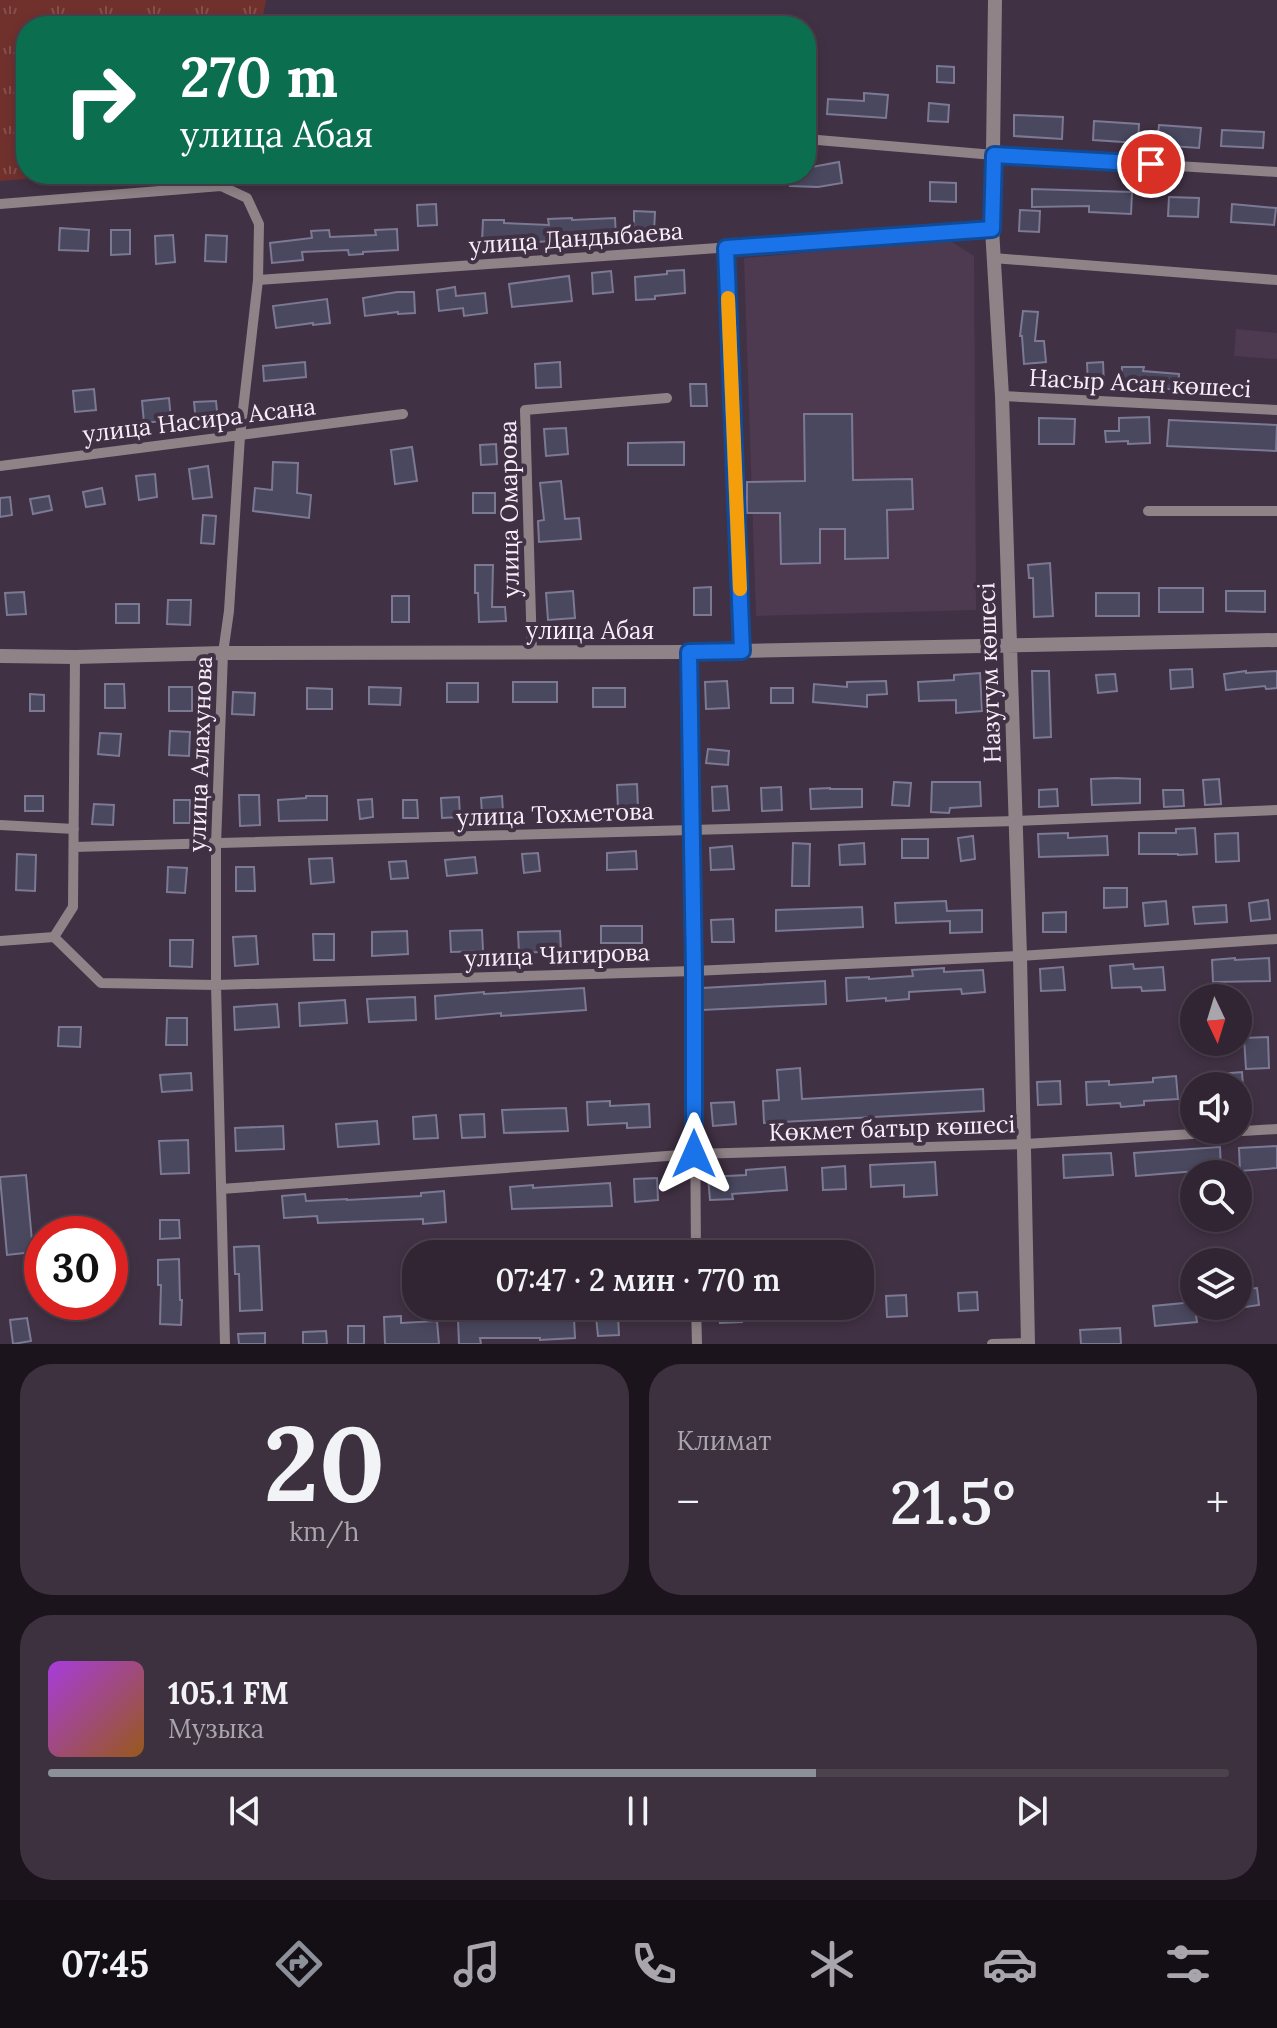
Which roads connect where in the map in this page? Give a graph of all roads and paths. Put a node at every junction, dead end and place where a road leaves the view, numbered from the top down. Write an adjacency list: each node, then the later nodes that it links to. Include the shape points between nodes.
1 (995, 0): 3 (street, Назугум көшесі)
2 (816, 140): 3 (street)
3 (994, 155): 4 (street); 6 (street, Назугум көшесі)
4 (1277, 172)
5 (0, 204): 9 (street, улица Алахунова, via 221,186 247,198 259,224)
6 (992, 229): 7 (street, улица Дандыбаева); 8 (street, Назугум көшесі)
7 (726, 248): 9 (street, улица Дандыбаева); 21 (street)
8 (993, 258): 10 (street); 11 (street, Назугум көшесі)
9 (258, 280): 15 (street, улица Алахунова)
10 (1277, 280)
11 (1002, 396): 13 (street, Насыр Асан көшесі); 20 (street, Назугум көшесі)
12 (667, 398): 22 (street, улица Омарова, via 525,410)
13 (1277, 410)
14 (403, 414): 15 (street, улица Насира Асана)
15 (240, 436): 16 (street, улица Насира Асана); 24 (street, улица Алахунова)
16 (0, 466)
17 (1148, 511): 18 (street)
18 (1277, 511)
19 (1277, 640): 20 (street, улица Абая)
20 (1010, 645): 21 (street, улица Абая); 28 (street, Назугум көшесі)
21 (742, 651): 23 (street, улица Абая)
22 (532, 652): 23 (street, улица Абая); 24 (street, улица Абая)
23 (689, 652): 31 (street)
24 (223, 653): 26 (street, улица Абая); 32 (street, улица Алахунова)
25 (0, 656): 26 (street, улица Абая)
26 (75, 657): 30 (street)
27 (1277, 810): 28 (street, улица Тохметова)
28 (1016, 821): 31 (street, улица Тохметова); 37 (street, Назугум көшесі)
29 (0, 825): 30 (street)
30 (74, 829): 33 (street)
31 (692, 830): 32 (street, улица Тохметова); 38 (street)
32 (216, 845): 33 (street, улица Тохметова); 39 (street, улица Алахунова)
33 (74, 847): 34 (street, via 73,907)
34 (54, 937): 36 (street); 39 (street, улица Чигирова, via 101,983)
35 (1277, 939): 37 (street, улица Чигирова)
36 (0, 941)
37 (1020, 956): 38 (street, улица Чигирова); 41 (street, Назугум көшесі)
38 (694, 971): 39 (street, улица Чигирова); 42 (street)
39 (216, 985): 43 (street, улица Алахунова)
40 (1277, 1129): 41 (street, Көкмет батыр көшесі)
41 (1025, 1144): 42 (street, Көкмет батыр көшесі); 46 (street, Назугум көшесі)
42 (694, 1154): 43 (street, Көкмет батыр көшесі); 44 (street)
43 (221, 1189): 47 (street, улица Алахунова)
44 (696, 1240)
45 (696, 1320): 48 (street)
46 (1028, 1343): 49 (street)
47 (225, 1344)
48 (697, 1344)
49 (992, 1344)

